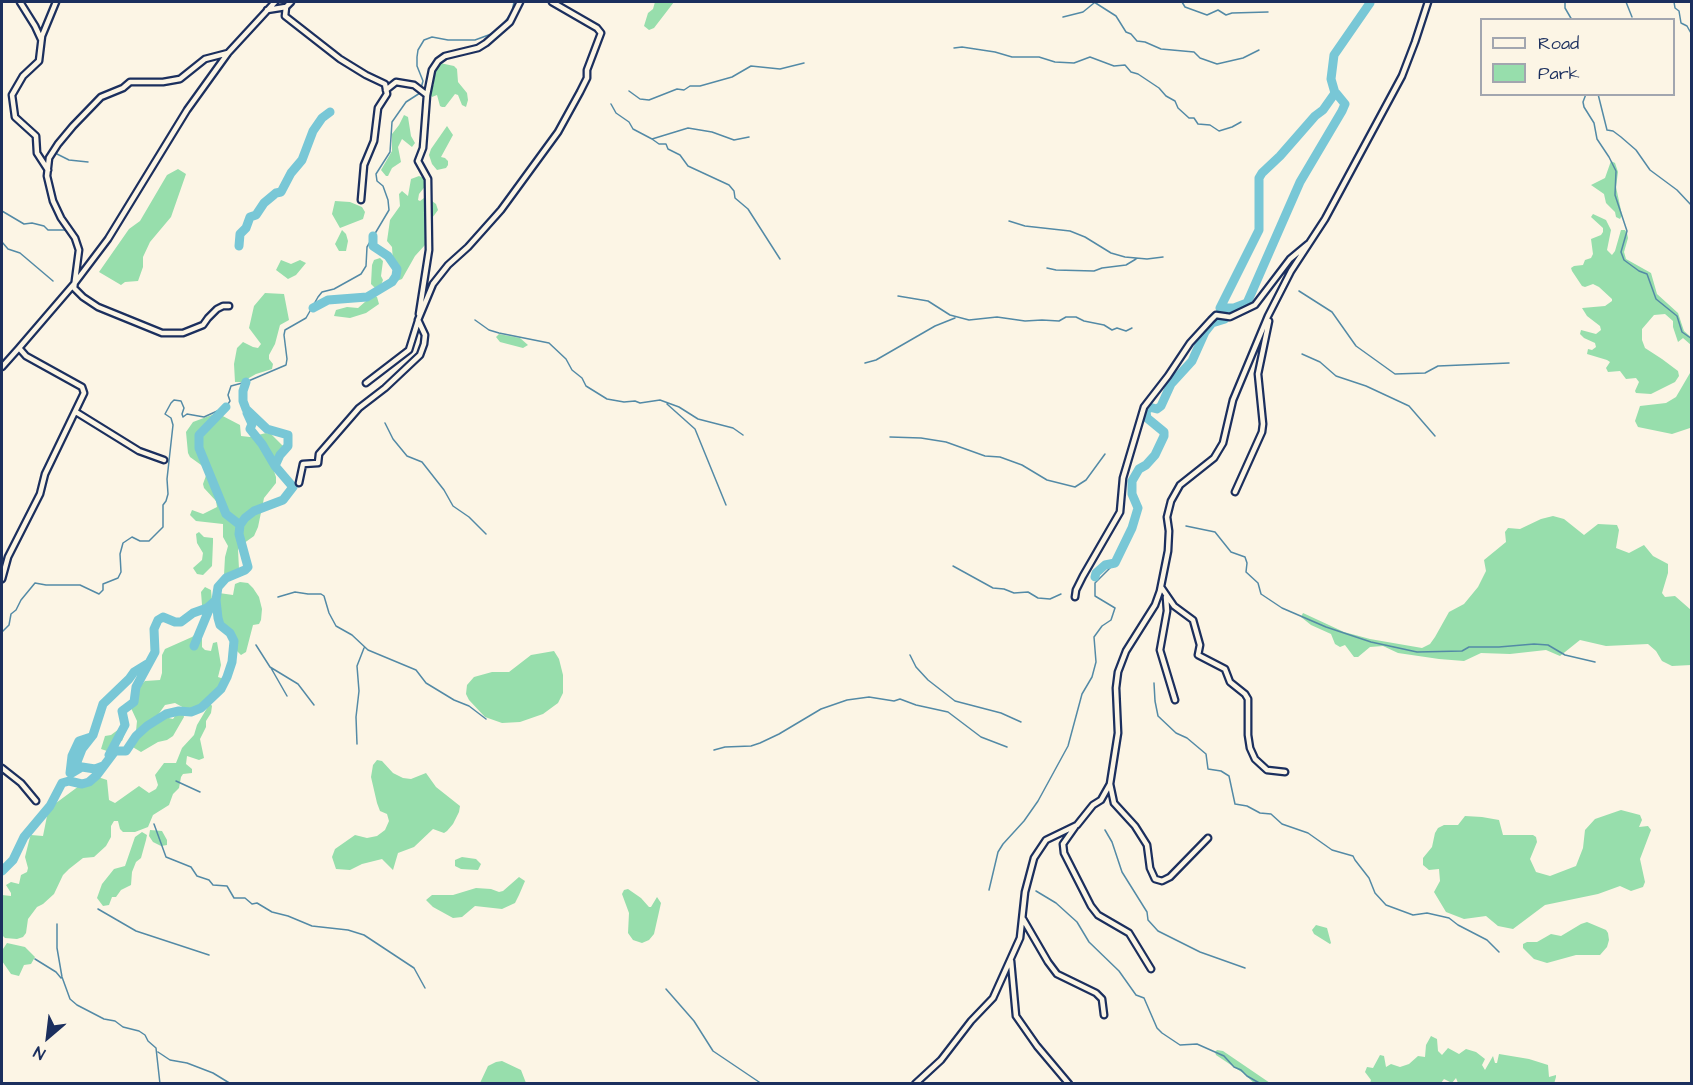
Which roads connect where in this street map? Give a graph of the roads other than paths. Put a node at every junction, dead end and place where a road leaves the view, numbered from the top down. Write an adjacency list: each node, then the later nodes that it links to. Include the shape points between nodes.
1 (20, 2): 10 (street)
2 (56, 2): 10 (street)
3 (275, 2): 9 (street)
4 (291, 2): 8 (street)
5 (520, 2): 13 (street, via 510,22 486,43 438,61)
6 (552, 2): 20 (street, via 601,33 587,78 558,132 501,210 440,274)
7 (1428, 2): 16 (street, via 1402,76)
8 (286, 8): 9 (street); 12 (street, via 285,16 302,30 385,84)
9 (266, 11): 11 (street)
10 (42, 42): 14 (street, via 39,61 23,76 12,95 15,117 36,136 37,153)
11 (228, 53): 14 (street, via 205,59 180,79 130,82 101,97 58,144 49,158); 17 (street, via 108,239)
12 (386, 90): 13 (street, via 396,82 414,85); 15 (street, via 364,165)
13 (427, 95): 20 (street, via 423,148 418,161 428,179 429,250)
14 (48, 170): 17 (street, via 53,201 79,250)
15 (361, 200)
16 (1314, 238): 19 (street, via 1290,271); 30 (street, via 1290,259 1255,305 1230,317 1216,315 1190,343 1144,407 1123,478 1120,512)
17 (74, 284): 18 (street, via 83,297 98,307 162,333 183,333 203,326 217,309); 21 (street)
18 (229, 306)
19 (1270, 312): 27 (street, via 1259,366 1262,432); 29 (street, via 1233,400 1222,443 1214,458 1180,485 1171,501)
20 (418, 321): 23 (street, via 409,350); 26 (street, via 425,335 420,355 359,408 319,454 318,463 303,464)
21 (19, 348): 22 (street); 24 (street, via 26,356 82,387 84,393)
22 (2, 367)
23 (366, 383)
24 (76, 412): 25 (street, via 139,451); 28 (street, via 8,557)
25 (164, 460)
26 (299, 483)
27 (1235, 492)
28 (2, 579)
29 (1161, 587): 31 (street); 35 (street, via 1118,672 1118,733)
30 (1075, 597)
31 (1166, 597): 32 (street, via 1160,650); 34 (street, via 1193,620 1200,645 1198,655 1225,669 1230,682 1248,699 1248,735 1255,759 1267,770)
32 (1175, 700)
33 (2, 768): 36 (street)
34 (1285, 771)
35 (1110, 784): 37 (street, via 1101,800); 38 (street, via 1114,803 1147,845 1155,879 1170,878)
36 (36, 801)
37 (1077, 825): 39 (street, via 1046,840 1034,858); 41 (street, via 1063,844 1064,853 1091,906 1098,915 1129,933)
38 (1208, 838)
39 (1023, 919): 40 (street); 42 (street, via 1057,974 1096,993 1102,999)
40 (1011, 958): 43 (street, via 993,998 941,1060); 44 (street, via 1016,1016)
41 (1151, 969)
42 (1104, 1015)
43 (915, 1083)
44 (1069, 1083)

